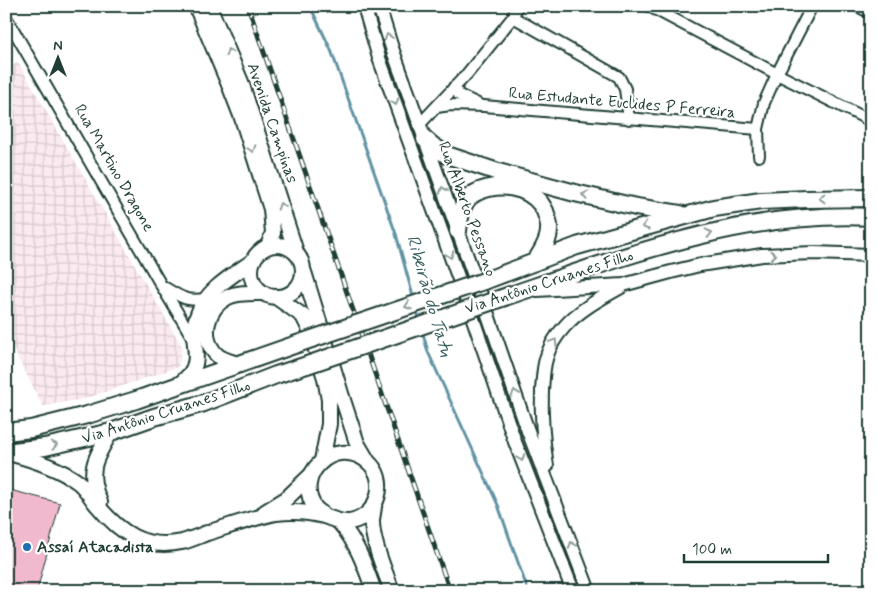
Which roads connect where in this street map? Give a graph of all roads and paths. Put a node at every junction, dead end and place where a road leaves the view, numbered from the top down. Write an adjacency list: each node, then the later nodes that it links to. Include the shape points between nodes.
1 (196, 6): 16 (main road, Avenida Campinas, via 230,87)
2 (209, 6): 16 (main road, Avenida Campinas, one-way to 2, via 241,82)
3 (364, 6): 54 (street, Rua Alberto Pessano, one-way to 54, via 379,58 515,442)
4 (379, 6): 20 (street, Rua Alberto Pessano, one-way to 4)
5 (517, 6): 11 (street)
6 (649, 6): 12 (street)
7 (812, 6): 12 (street)
8 (857, 6): 9 (street)
9 (871, 13)
10 (6, 17): 32 (street, Rua Martino Dragone)
11 (513, 17): 13 (street); 17 (street, via 619,77 626,89)
12 (777, 74): 18 (street); 19 (street, via 764,103)
13 (454, 87): 14 (street, Rua Estudante Euclides P Ferreira, via 459,95); 15 (street)
14 (484, 106): 15 (street, Rua Estudante Euclides P Ferreira); 17 (street, Rua Estudante Euclides P Ferreira)
15 (437, 107): 20 (street)
16 (247, 115): 26 (main road, Avenida Campinas, one-way to 26, via 271,209 273,233); 27 (main road, Avenida Campinas, one-way to 16)
17 (629, 119): 19 (street, Rua Estudante Euclides P Ferreira)
18 (871, 121)
19 (758, 129): 21 (street)
20 (422, 132): 23 (main road, one-way to 20, via 575,193 446,156); 25 (street, Rua Alberto Pessano, one-way to 20)
21 (759, 156)
22 (871, 198): 23 (main road, Via Antônio Cruanes Filho, one-way to 23, via 761,201)
23 (684, 215): 30 (main road, Via Antônio Cruanes Filho, one-way to 30, via 577,246)
24 (871, 217): 34 (main road, Via Antônio Cruanes Filho, one-way to 24, via 662,245 724,230 812,218)
25 (458, 231): 30 (main road, via 465,202 476,192 496,186 522,190 537,200 550,229); 46 (street, Rua Alberto Pessano, one-way to 25)
26 (268, 246): 27 (main road, via 283,245); 29 (main road)
27 (296, 252): 31 (main road, via 302,260)
28 (871, 255): 33 (street, one-way to 28, via 700,265 762,255)
29 (253, 261): 35 (main road, via 252,279 256,287); 36 (main road)
30 (535, 262): 38 (main road, Via Antônio Cruanes Filho, one-way to 38, bridge)
31 (304, 272): 35 (main road, via 296,290 287,296); 44 (main road, via 343,400)
32 (161, 285): 36 (street, Rua Martino Dragone, via 189,300); 37 (street, Rua Martino Dragone)
33 (623, 285): 34 (street); 46 (street, one-way to 33, via 542,430 545,360 565,325)
34 (522, 291): 41 (main road, Via Antônio Cruanes Filho, bridge)
35 (270, 295): 38 (main road, via 229,296 220,302 209,318 206,328 210,348 219,357); 43 (main road, via 303,316 325,378 329,424)
36 (207, 298): 37 (main road, via 198,313)
37 (195, 341): 39 (main road, via 196,362 191,374)
38 (240, 364): 39 (main road, Via Antônio Cruanes Filho)
39 (178, 386): 40 (main road, Via Antônio Cruanes Filho, via 87,415)
40 (6, 432)
41 (111, 432): 42 (main road, Via Antônio Cruanes Filho, one-way to 41); 48 (main road, via 94,464 93,477 95,493)
42 (6, 452): 48 (main road, via 58,470 79,483)
43 (322, 461): 44 (main road, via 332,454 345,452 357,454); 45 (main road)
44 (367, 461): 47 (main road, via 374,468 380,487)
45 (311, 475): 49 (main road, via 311,498); 50 (main road, via 286,499)
46 (552, 492): 55 (street, Rua Alberto Pessano, one-way to 46)
47 (374, 505): 51 (main road, via 359,519); 53 (main road, via 373,530)
48 (107, 516): 50 (main road, via 139,540 159,544 181,542)
49 (325, 516): 50 (main road, via 281,512); 51 (main road)
50 (255, 517)
51 (339, 522): 52 (main road, via 358,549)
52 (374, 591)
53 (392, 591)
54 (573, 591)
55 (589, 591)

